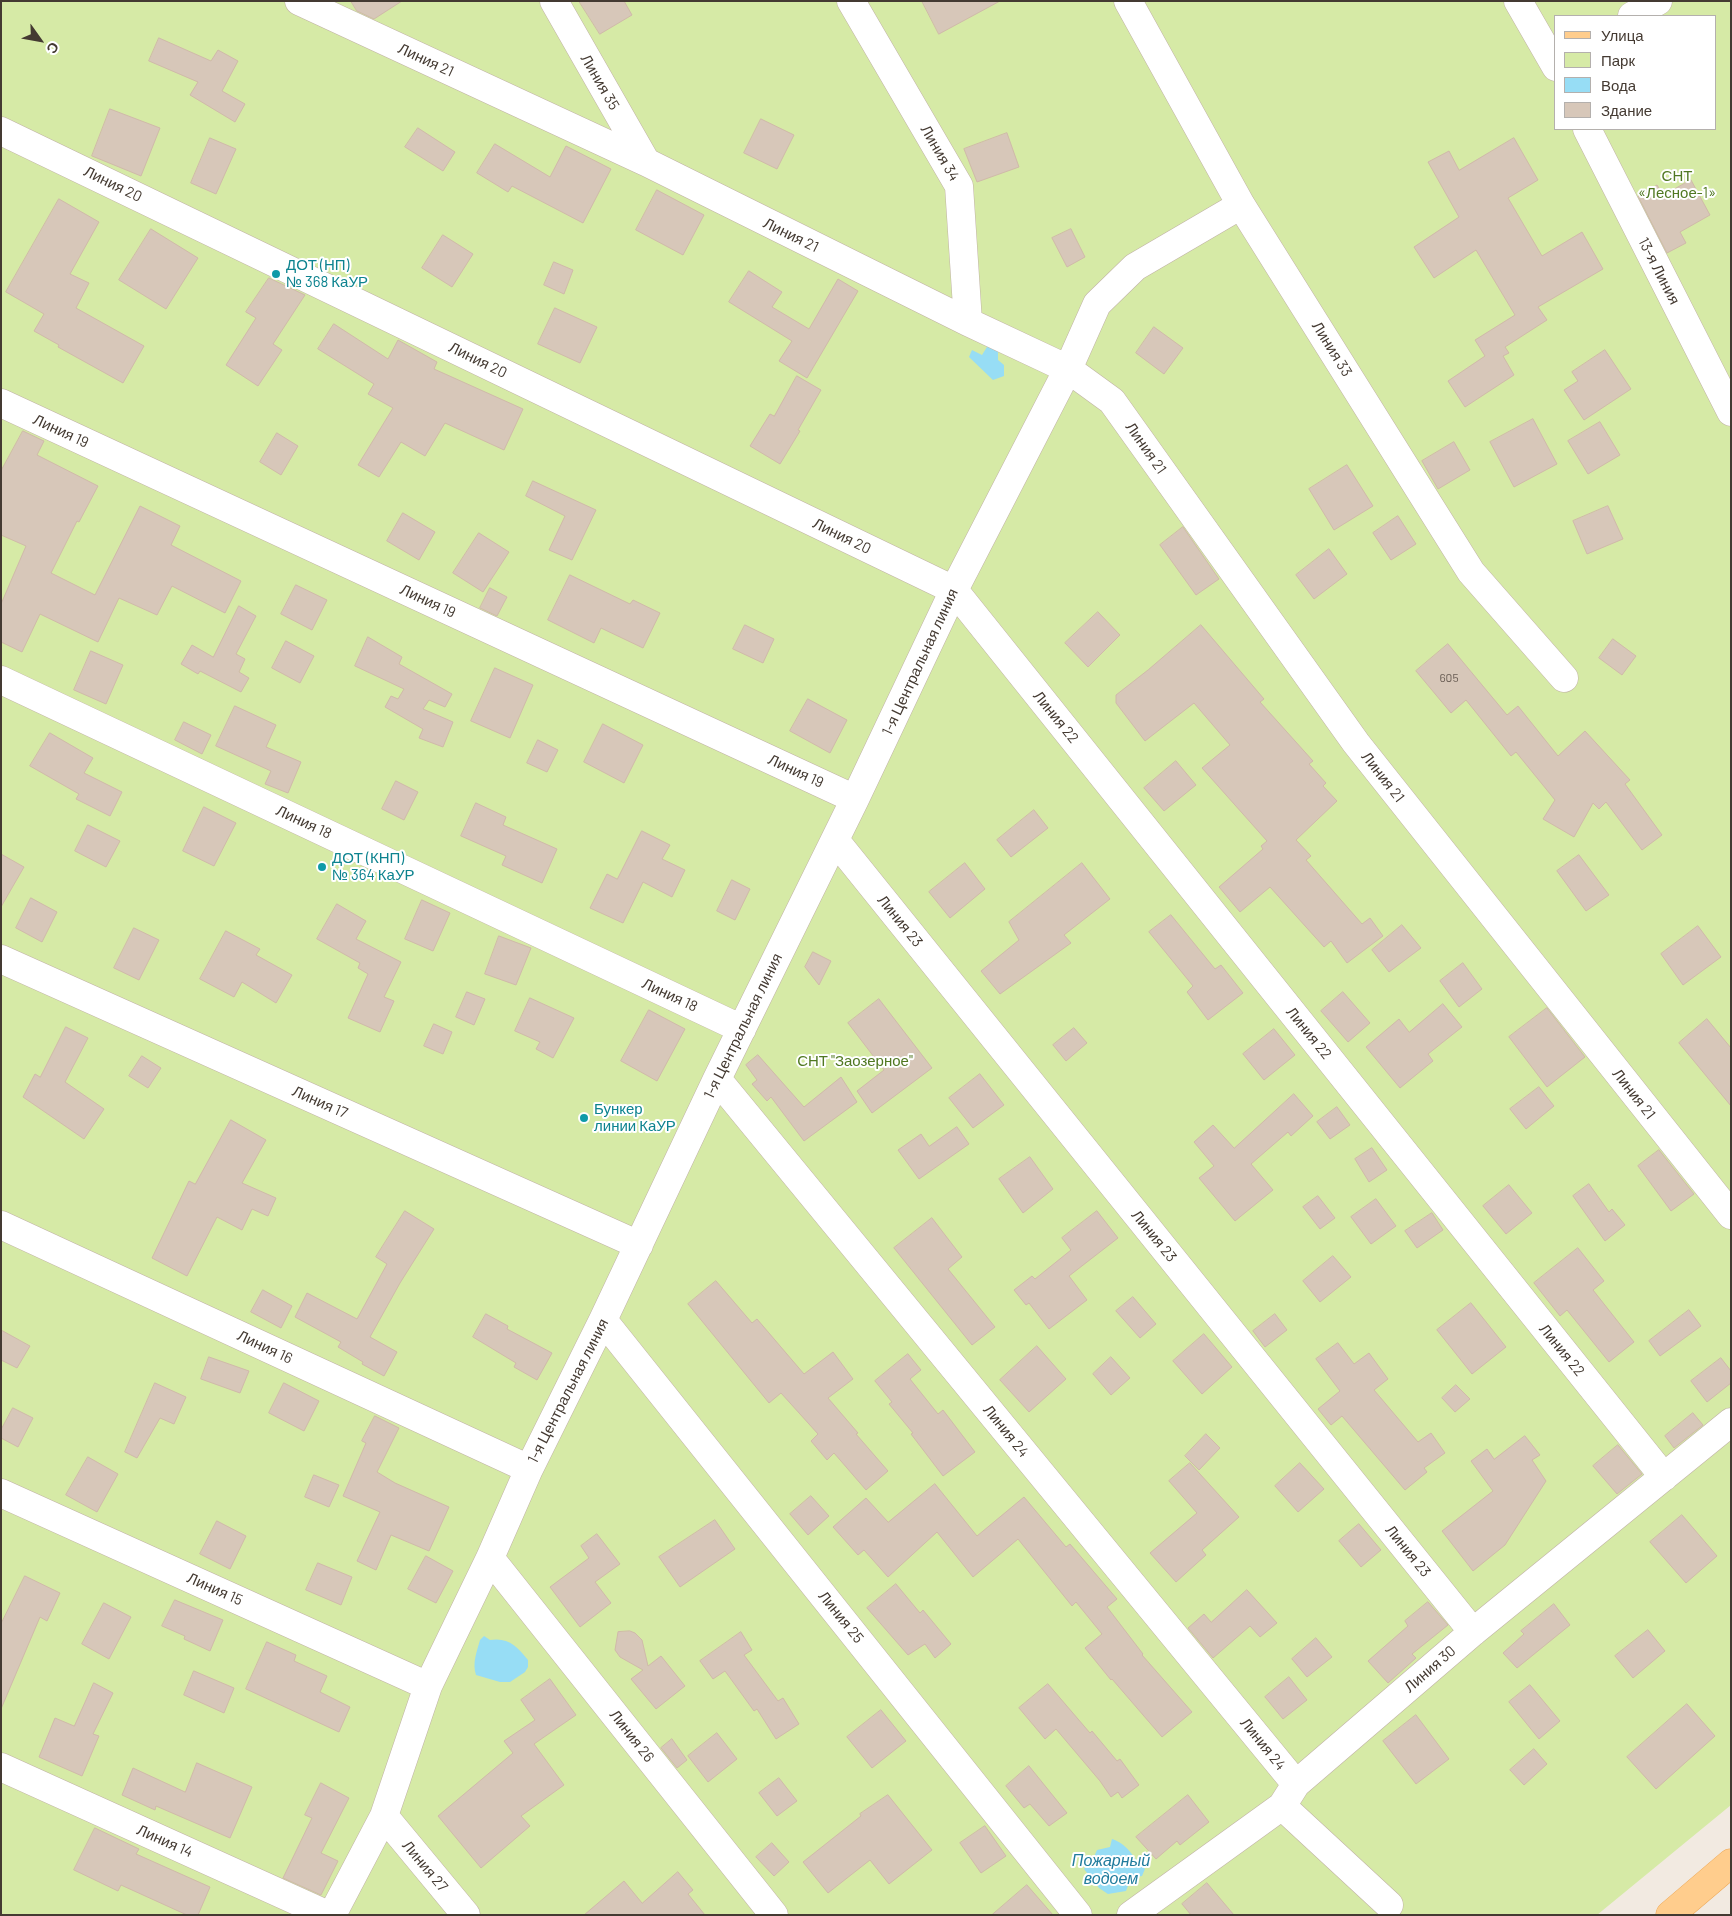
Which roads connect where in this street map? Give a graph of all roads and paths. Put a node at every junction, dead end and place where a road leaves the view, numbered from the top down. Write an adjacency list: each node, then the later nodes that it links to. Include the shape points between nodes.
1 (299, 1): 11 (street, Линия 21)
2 (554, 1): 11 (street, Линия 35)
3 (851, 1): 13 (street, Линия 34, via 959,186)
4 (1128, 1): 12 (street, Линия 33)
5 (1518, 1): 8 (street)
6 (1658, 1): 7 (street)
7 (1634, 15)
8 (1554, 60)
9 (1588, 130): 16 (street, 13-я Линия)
10 (1, 131): 17 (street, Линия 20)
11 (646, 162): 13 (street, Линия 21)
12 (1241, 205): 14 (street, 1-я Центральная линия, via 1135,267 1097,304); 18 (street, Линия 33, via 1471,572)
13 (968, 322): 14 (street, Линия 21)
14 (1068, 369): 17 (street, 1-я Центральная линия); 25 (street, Линия 21, via 1112,401 1356,743)
15 (1, 403): 20 (street, Линия 19)
16 (1731, 412)
17 (954, 590): 20 (street, 1-я Центральная линия); 31 (street, Линия 22)
18 (1564, 678)
19 (1, 680): 23 (street, Линия 18)
20 (856, 798): 21 (street, 1-я Центральная линия)
21 (835, 840): 23 (street, 1-я Центральная линия); 34 (street, Линия 23)
22 (1, 959): 27 (street, Линия 17)
23 (742, 1028): 24 (street, 1-я Центральная линия)
24 (717, 1079): 27 (street, 1-я Центральная линия); 37 (street, Линия 24)
25 (1731, 1216)
26 (1, 1225): 30 (street, Линия 16)
27 (639, 1245): 28 (street, 1-я Центральная линия)
28 (604, 1320): 30 (street, 1-я Центральная линия); 44 (street, Линия 25)
29 (1731, 1422): 31 (street, Линия 30)
30 (529, 1469): 33 (street, 1-я Центральная линия)
31 (1664, 1477): 34 (street, Линия 30)
32 (1, 1492): 35 (street, Линия 15)
33 (490, 1558): 35 (street, 1-я Центральная линия); 43 (street, Линия 26)
34 (1473, 1632): 37 (street, Линия 30)
35 (428, 1686): 38 (street, 1-я Центральная линия)
36 (1, 1767): 41 (street, Линия 14)
37 (1289, 1795): 40 (street, Линия 24); 45 (street, Линия 30)
38 (384, 1816): 41 (street, 1-я Центральная линия); 42 (street, Линия 27)
39 (1731, 1864): 46 (main road)
40 (1389, 1904)
41 (330, 1915)
42 (466, 1915)
43 (774, 1915)
44 (1078, 1915)
45 (1131, 1915)
46 (1670, 1915)

